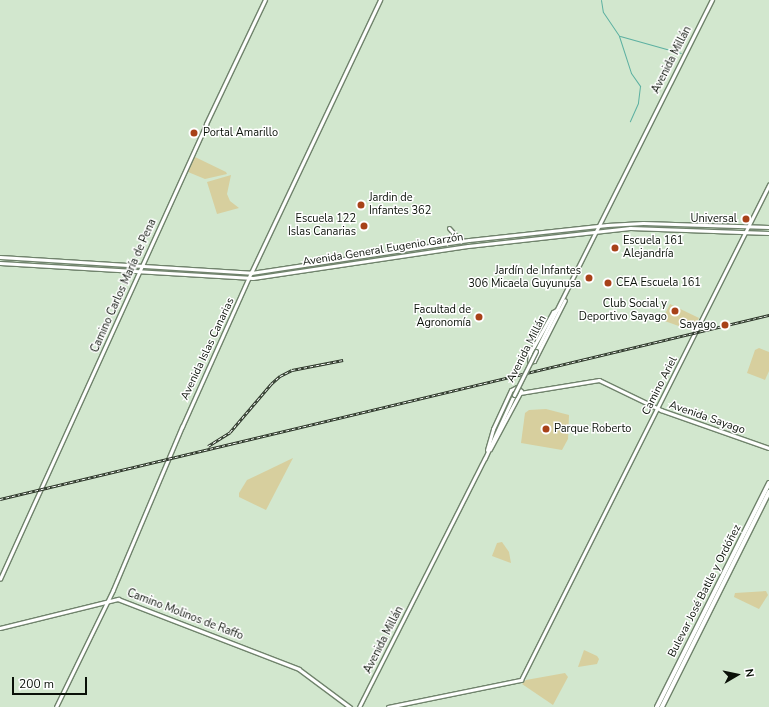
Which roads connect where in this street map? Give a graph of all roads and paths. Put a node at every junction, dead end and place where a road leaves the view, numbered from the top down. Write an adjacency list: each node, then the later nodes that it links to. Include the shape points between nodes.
1 (265, 0): 15 (street, Camino Carlos María de Pena)
2 (380, 0): 17 (street, Avenida Islas Canarias)
3 (712, 0): 5 (main road, Avenida Millán)
4 (769, 184): 6 (street, Camino Ariel)
5 (600, 226): 6 (main road, Avenida General Eugenio Garzón, via 634,222); 9 (main road, Avenida Millán); 12 (main road, Avenida General Eugenio Garzón)
6 (748, 226): 7 (main road, Avenida General Eugenio Garzón); 10 (street, Camino Ariel)
7 (769, 227)
8 (449, 228): 12 (main road)
9 (596, 232): 10 (main road, Avenida General Eugenio Garzón, via 643,228); 18 (main road, Avenida General Eugenio Garzón, via 468,246); 19 (main road, Avenida Millán)
10 (746, 232): 11 (main road, Avenida General Eugenio Garzón); 24 (street, Camino Ariel)
11 (769, 233)
12 (460, 242): 17 (main road, Avenida General Eugenio Garzón)
13 (0, 257): 15 (main road, Avenida General Eugenio Garzón)
14 (0, 263): 16 (main road, Avenida General Eugenio Garzón)
15 (142, 267): 16 (street, Camino Carlos María de Pena); 17 (main road, Avenida General Eugenio Garzón)
16 (139, 272): 18 (main road, Avenida General Eugenio Garzón); 30 (street, Camino Carlos María de Pena)
17 (251, 273): 18 (street, Avenida Islas Canarias)
18 (249, 278): 31 (street, Avenida Islas Canarias)
19 (567, 293): 20 (main road, Avenida Millán); 20 (main road, via 534,362 529,362 530,353 553,312)
20 (558, 308): 26 (main road, Avenida Millán, bridge)
21 (521, 389): 22 (street); 23 (main road); 27 (main road, via 516,387 511,390 493,429)
22 (526, 392): 23 (street, Avenida Sayago); 24 (street, Avenida Sayago, via 596,380)
23 (520, 393): 26 (main road)
24 (657, 409): 25 (street, Avenida Sayago); 36 (street, Camino Ariel, via 521,680)
25 (769, 448)
26 (488, 452): 27 (main road, Avenida Millán)
27 (485, 458): 35 (main road, Avenida Millán)
28 (769, 482): 37 (main road, Bulevar José Batlle y Ordóñez)
29 (769, 492): 38 (main road, Bulevar José Batlle y Ordóñez)
30 (0, 579)
31 (108, 600): 32 (street, Camino Molinos de Raffo); 33 (street, Avenida Islas Canarias); 34 (street, Camino Molinos de Raffo, via 118,599 299,669)
32 (0, 628)
33 (56, 707)
34 (350, 707)
35 (359, 707)
36 (388, 707)
37 (657, 707)
38 (662, 707)

